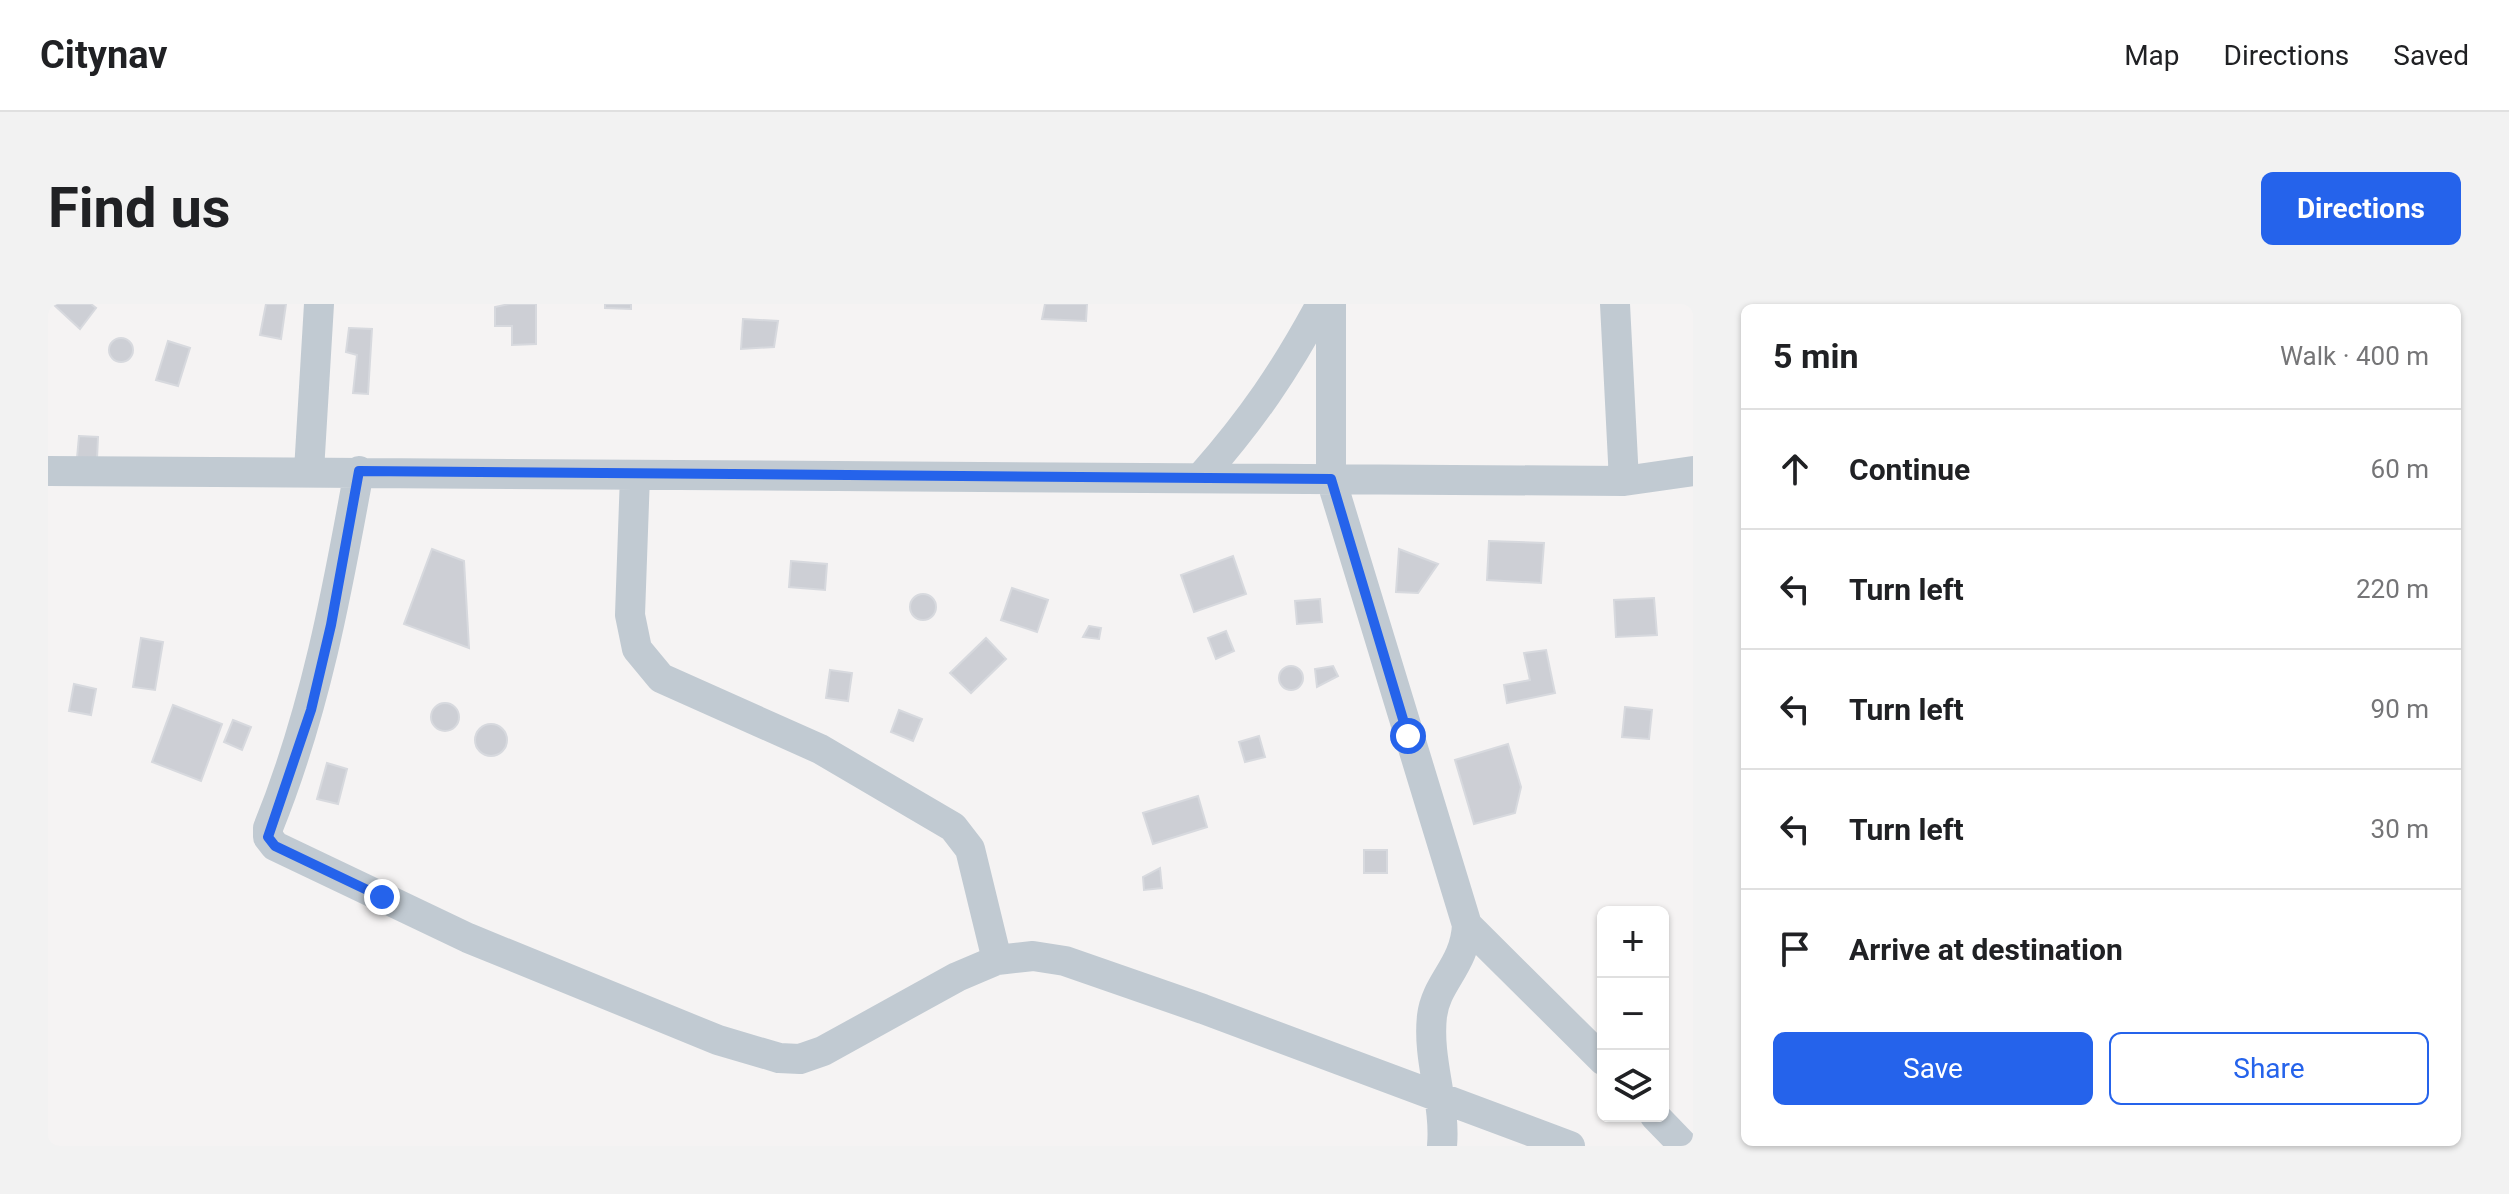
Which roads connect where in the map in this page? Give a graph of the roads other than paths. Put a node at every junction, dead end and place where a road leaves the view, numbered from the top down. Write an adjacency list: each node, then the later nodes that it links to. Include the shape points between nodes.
1 (319, 304): 6 (street)
2 (1321, 304): 10 (street, via 1284,373)
3 (1331, 304): 11 (street)
4 (1615, 304): 12 (street)
5 (48, 471): 6 (street)
6 (309, 471): 7 (street)
7 (359, 471): 9 (street); 14 (street, via 311,710 268,828 275,846 468,938 718,1040 779,1058 800,1059 823,1051)
8 (1693, 471): 12 (street)
9 (635, 475): 10 (street); 14 (street, via 630,615 637,649 661,678 820,749 953,827 970,849)
10 (1202, 476): 11 (street)
11 (1331, 479): 12 (street); 13 (street)
12 (1624, 481)
13 (1467, 925): 15 (street); 16 (street, via 1466,946 1432,1015)
14 (997, 960): 16 (street, via 1033,956 1065,961)
15 (1597, 1054)
16 (1440, 1099): 18 (street); 19 (street)
17 (1661, 1122): 20 (street)
18 (1442, 1146)
19 (1570, 1146)
20 (1684, 1146)

